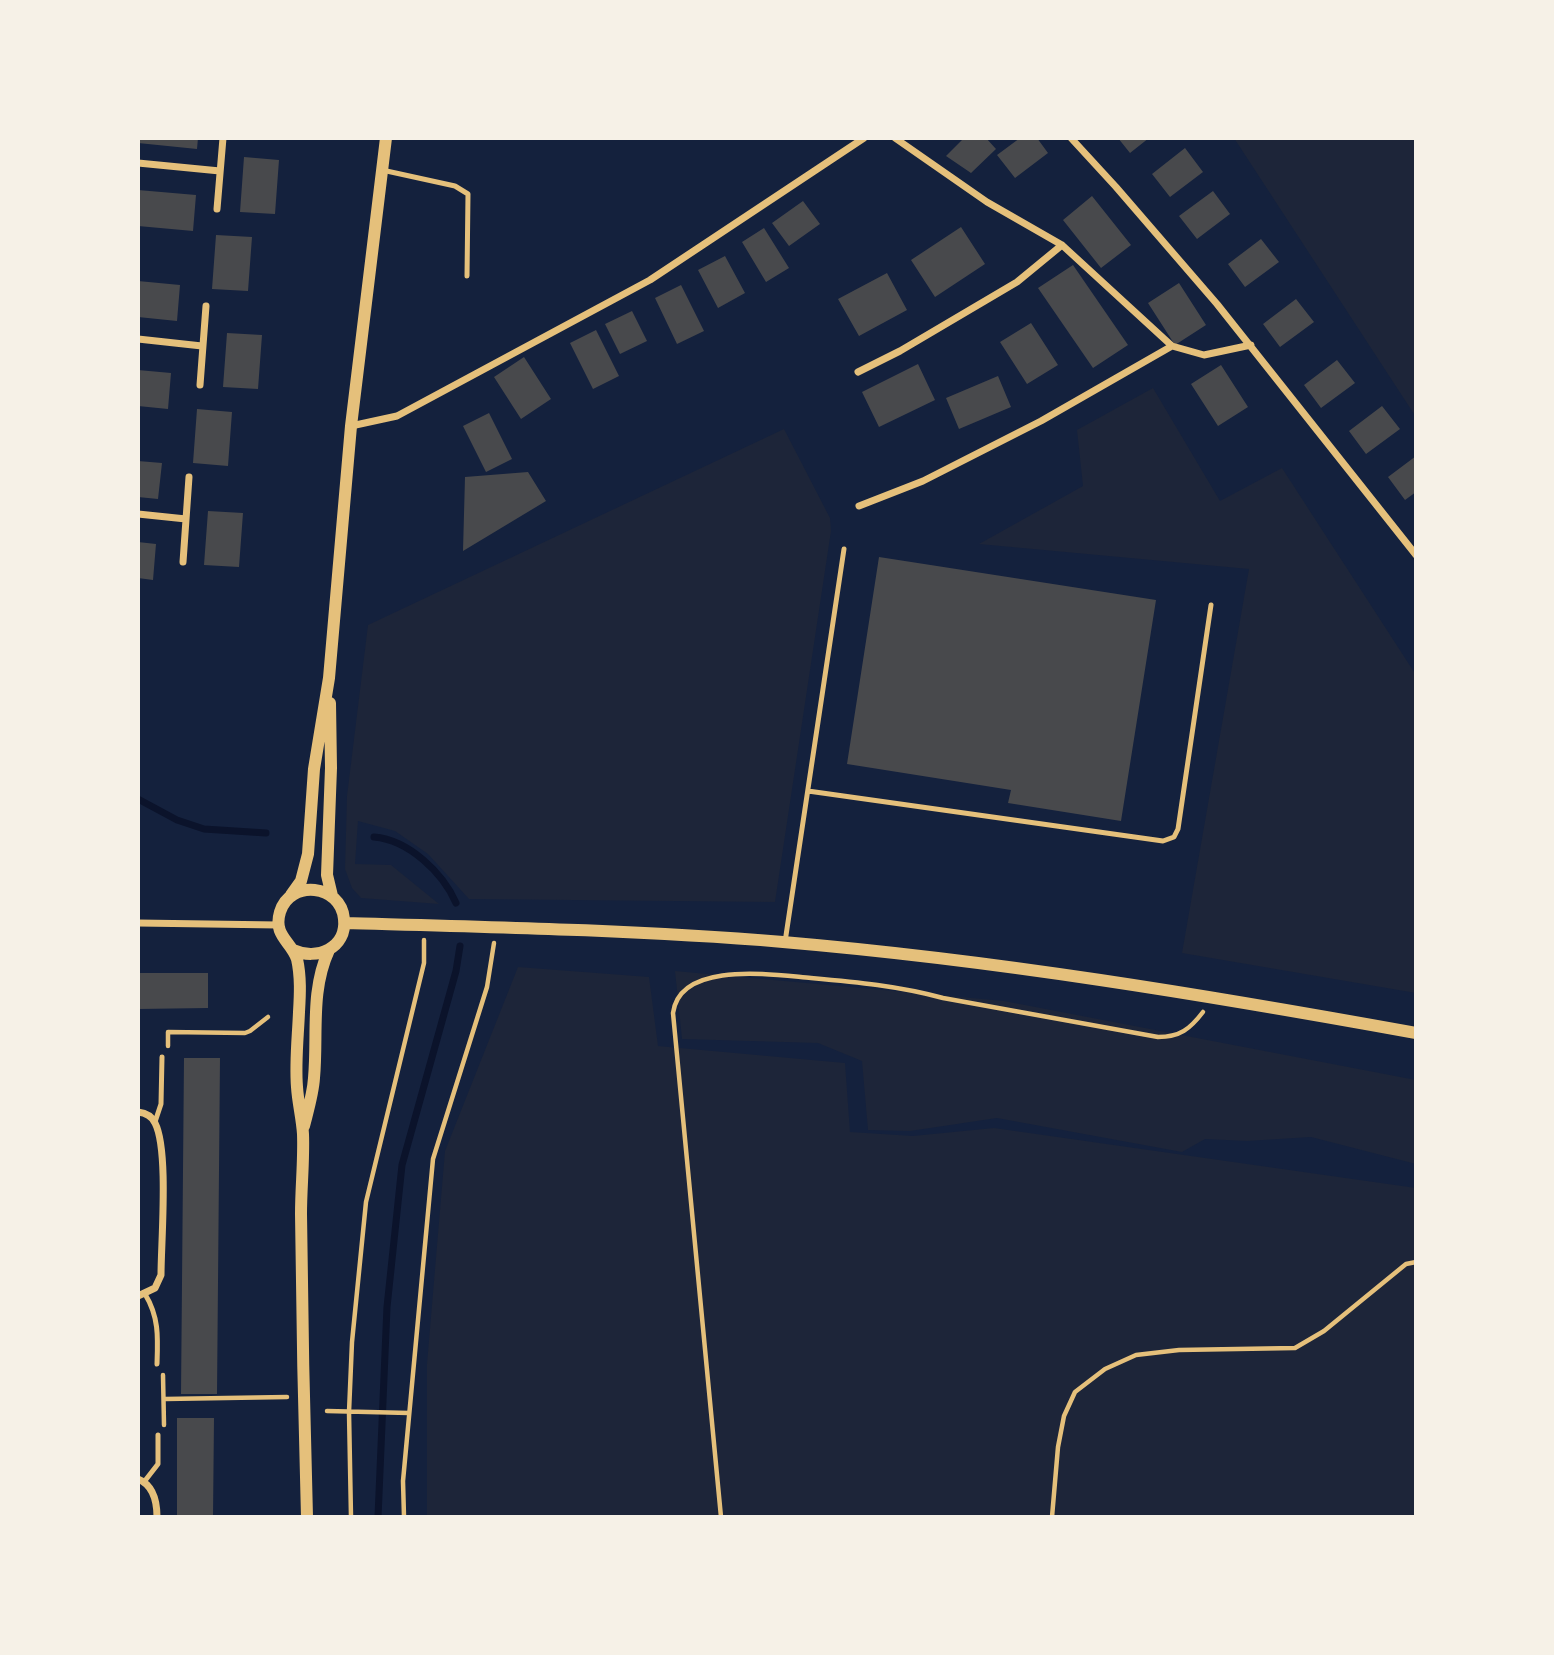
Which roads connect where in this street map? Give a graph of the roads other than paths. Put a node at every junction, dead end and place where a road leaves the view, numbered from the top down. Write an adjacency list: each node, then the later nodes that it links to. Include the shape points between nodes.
1 (223, 138): 8 (street)
2 (386, 138): 7 (street)
3 (864, 138): 19 (street, via 649,280 397,415)
4 (895, 138): 10 (street, via 987,202)
5 (1071, 138): 15 (street)
6 (138, 163): 8 (street)
7 (382, 170): 11 (lane, via 455,186 468,194); 19 (street)
8 (220, 171): 9 (street)
9 (217, 209)
10 (1062, 245): 16 (street); 17 (street, via 1017,282)
11 (467, 276)
12 (206, 306): 14 (street)
13 (138, 339): 14 (street)
14 (202, 345): 18 (street)
15 (1251, 345): 16 (street, via 1204,355); 25 (street)
16 (1172, 346): 21 (street, via 1029,427 923,481)
17 (858, 372)
18 (200, 386)
19 (352, 426): 28 (street)
20 (189, 477): 23 (street)
21 (859, 506)
22 (138, 514): 23 (street)
23 (186, 519): 26 (street)
24 (845, 549): 29 (lane)
25 (1416, 555)
26 (183, 562)
27 (1211, 605): 29 (lane, via 1174,837 1163,841)
28 (329, 678): 30 (street, via 327,875); 31 (street, via 314,769 307,863)
29 (808, 791): 35 (lane)
30 (332, 897): 31 (street, via 306,889); 33 (street)
31 (289, 898): 34 (street)
32 (138, 923): 34 (street)
33 (345, 923): 35 (street, via 641,932); 37 (street, via 343,934)
34 (278, 925): 36 (street)
35 (785, 942): 38 (street, via 1155,988)
36 (293, 950): 37 (street, via 311,955); 42 (street, via 300,985 296,1074)
37 (329, 950): 42 (street, via 316,994 314,1079)
38 (1416, 1033)
39 (162, 1057): 41 (lane, via 161,1104)
40 (138, 1112): 41 (street)
41 (155, 1122): 43 (street, via 162,1150 160,1275 155,1288)
42 (303, 1133): 48 (street)
43 (142, 1295): 44 (lane, via 153,1307 158,1325)
44 (157, 1364)
45 (158, 1435): 46 (lane, via 158,1464)
46 (141, 1481): 47 (street, via 157,1505)
47 (157, 1517)
48 (307, 1517)

